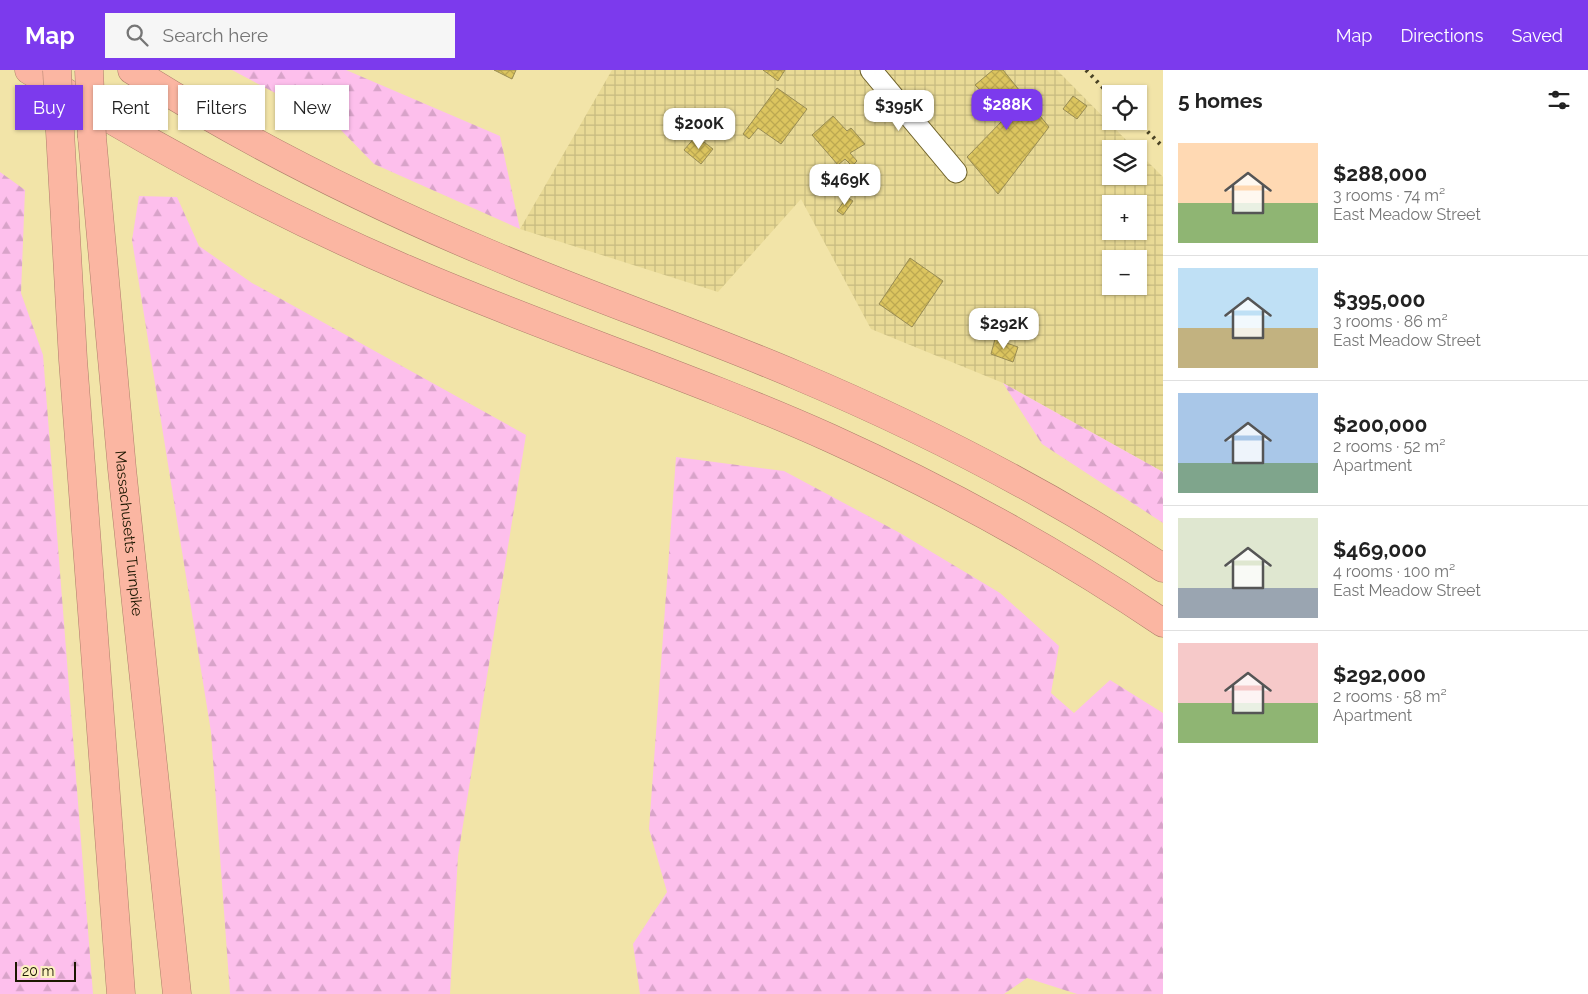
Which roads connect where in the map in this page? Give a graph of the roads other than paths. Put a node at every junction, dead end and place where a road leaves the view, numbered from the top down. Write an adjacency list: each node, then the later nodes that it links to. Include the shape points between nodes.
1 (29, 70): 8 (highway, via 154,144 342,240 454,290 744,402 911,477 1069,564)
2 (57, 70): 9 (highway, bridge, via 73,360)
3 (89, 70): 10 (highway, Massachusetts Turnpike, bridge, via 120,450)
4 (132, 70): 7 (highway, via 258,144 411,219 492,255 798,376 914,428 1023,483)
5 (871, 70): 6 (street)
6 (956, 172)
7 (1163, 568)
8 (1163, 624)
9 (121, 994)
10 (177, 994)

